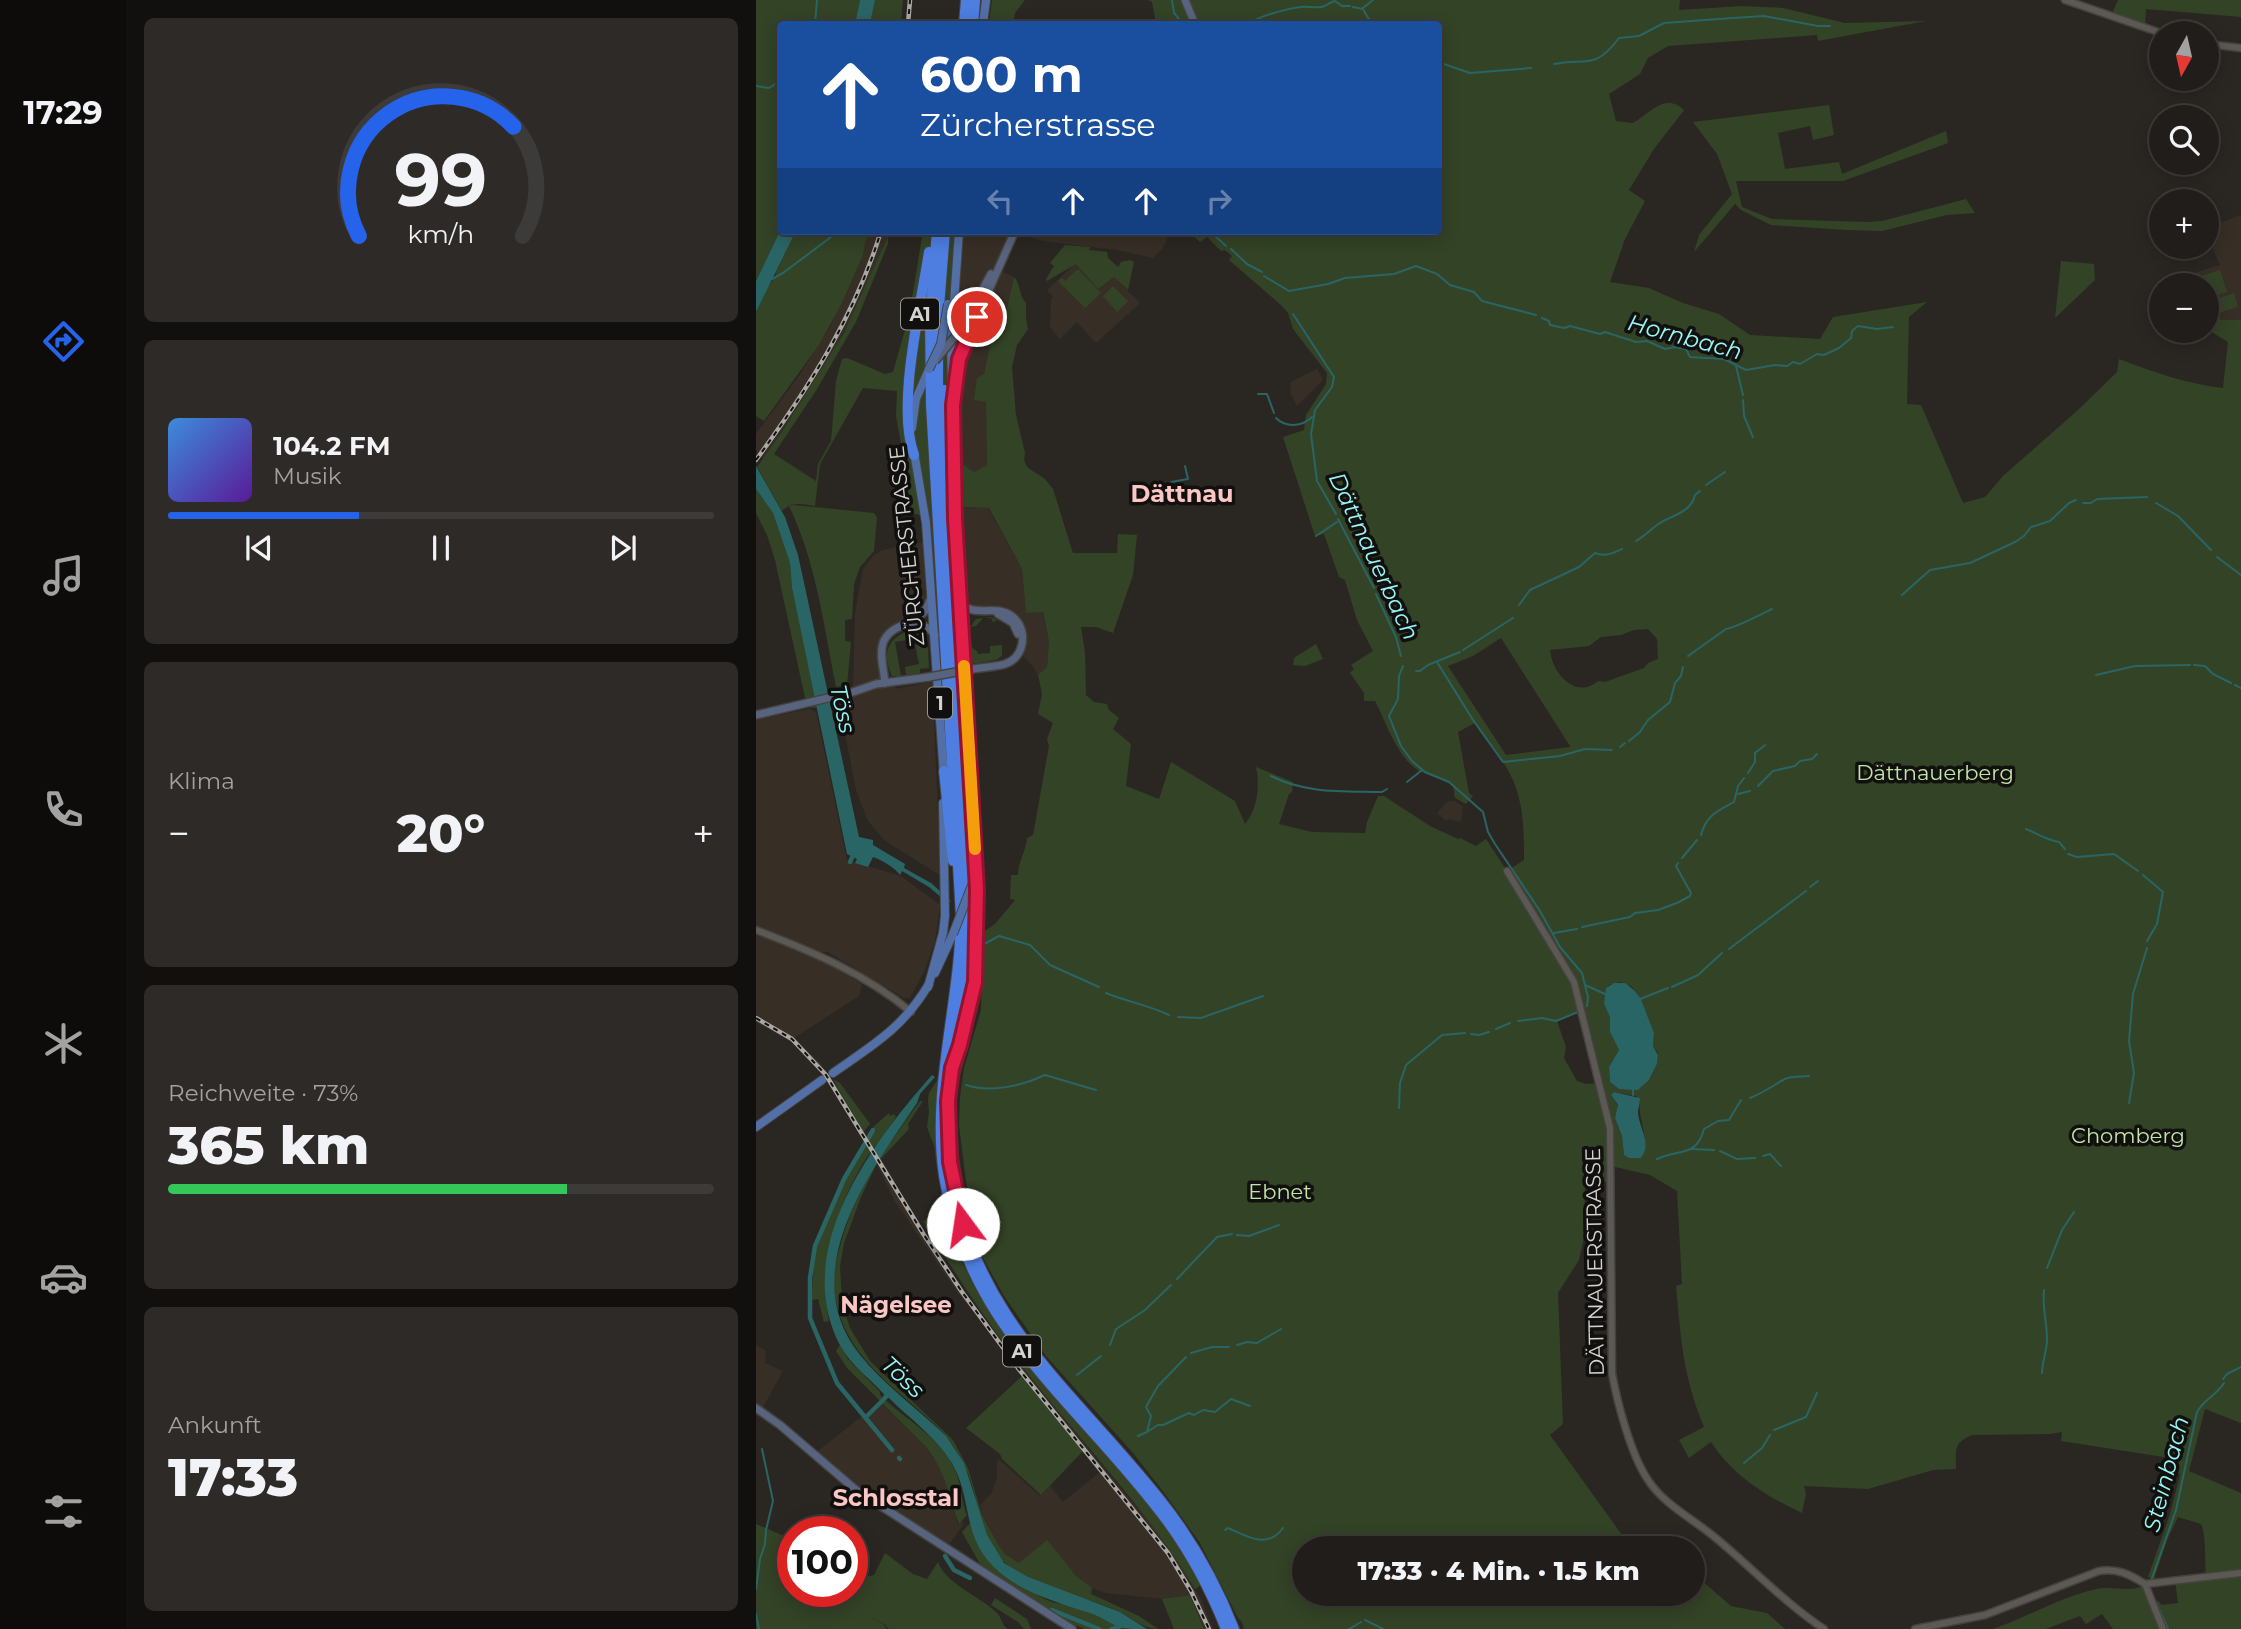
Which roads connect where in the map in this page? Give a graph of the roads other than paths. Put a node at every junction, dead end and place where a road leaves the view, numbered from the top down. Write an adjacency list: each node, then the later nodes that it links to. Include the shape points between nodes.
1 (967, 0): 6 (highway)
2 (975, 0): 7 (highway)
3 (986, 0): 8 (main road)
4 (1185, 0): 9 (main road)
5 (2064, 0): 10 (street)
6 (964, 21)
7 (973, 21)
8 (982, 21)
9 (1194, 21)
10 (2149, 29)
11 (2219, 45): 12 (street)
12 (2241, 48)
13 (933, 235): 23 (highway, A1, via 909,388 908,430)
14 (934, 235): 38 (highway, A1, via 931,405)
15 (945, 235): 20 (highway, A1)
16 (957, 235): 21 (main road, ZÜRCHERSTRASSE / 1, bridge, via 942,344)
17 (957, 235): 22 (main road, ZÜRCHERSTRASSE / 1)
18 (1010, 235): 21 (main road, bridge, via 961,329)
19 (1011, 235): 22 (main road, via 961,353)
20 (937, 352): 24 (highway, A1); 42 (highway, A1, via 969,896 966,972)
21 (929, 369): 23 (main road, ZÜRCHERSTRASSE / 1, via 914,410)
22 (953, 405): 24 (main road, ZÜRCHERSTRASSE / 1)
23 (914, 455): 25 (main road, ZÜRCHERSTRASSE / 1, via 925,507)
24 (955, 518): 26 (main road, ZÜRCHERSTRASSE / 1)
25 (932, 597): 27 (main road); 29 (main road, ZÜRCHERSTRASSE / 1)
26 (960, 603): 28 (main road, ZÜRCHERSTRASSE / 1); 30 (main road, via 974,611 1003,611 1019,623 1021,649 1012,660)
27 (910, 625): 29 (main road, via 928,627); 32 (main road, via 892,630 884,642)
28 (962, 628): 30 (main road, via 966,619 977,614 997,614 1011,621 1018,632 1017,646); 37 (main road, ZÜRCHERSTRASSE / 1)
29 (935, 636): 35 (main road, ZÜRCHERSTRASSE / 1)
30 (999, 664): 31 (main road, bridge)
31 (905, 681): 32 (main road); 33 (main road)
32 (885, 683): 33 (main road)
33 (853, 692): 34 (main road)
34 (756, 715)
35 (944, 771): 38 (highway, A1, via 955,880); 40 (main road, ZÜRCHERSTRASSE / 1, via 945,916)
36 (1507, 871): 52 (street, DÄTTNAUERSTRASSE, via 1575,985 1610,1128 1612,1373 1642,1470 1659,1494)
37 (975, 876): 40 (main road, ZÜRCHERSTRASSE / 1, bridge); 42 (highway, A1, via 972,999)
38 (961, 898): 50 (highway, A1, via 958,971 940,1120 946,1184 962,1246 985,1295 1020,1349 1172,1529 1201,1574)
39 (756, 930): 41 (street, via 832,961)
40 (928, 987): 41 (main road, ZÜRCHERSTRASSE / 1)
41 (911, 1013): 43 (main road, ZÜRCHERSTRASSE / 1)
42 (952, 1068): 51 (highway, A1, via 951,1172 963,1224 986,1282 1039,1361 1179,1525 1208,1571)
43 (833, 1073)
44 (822, 1080): 45 (main road)
45 (756, 1127)
46 (756, 1408): 49 (main road, via 856,1490)
47 (2241, 1573): 48 (street)
48 (2145, 1584): 53 (street, via 2109,1569 1985,1615); 54 (street)
49 (1072, 1629)
50 (1226, 1629)
51 (1234, 1629)
52 (1824, 1629)
53 (1915, 1629)
54 (2163, 1629)

